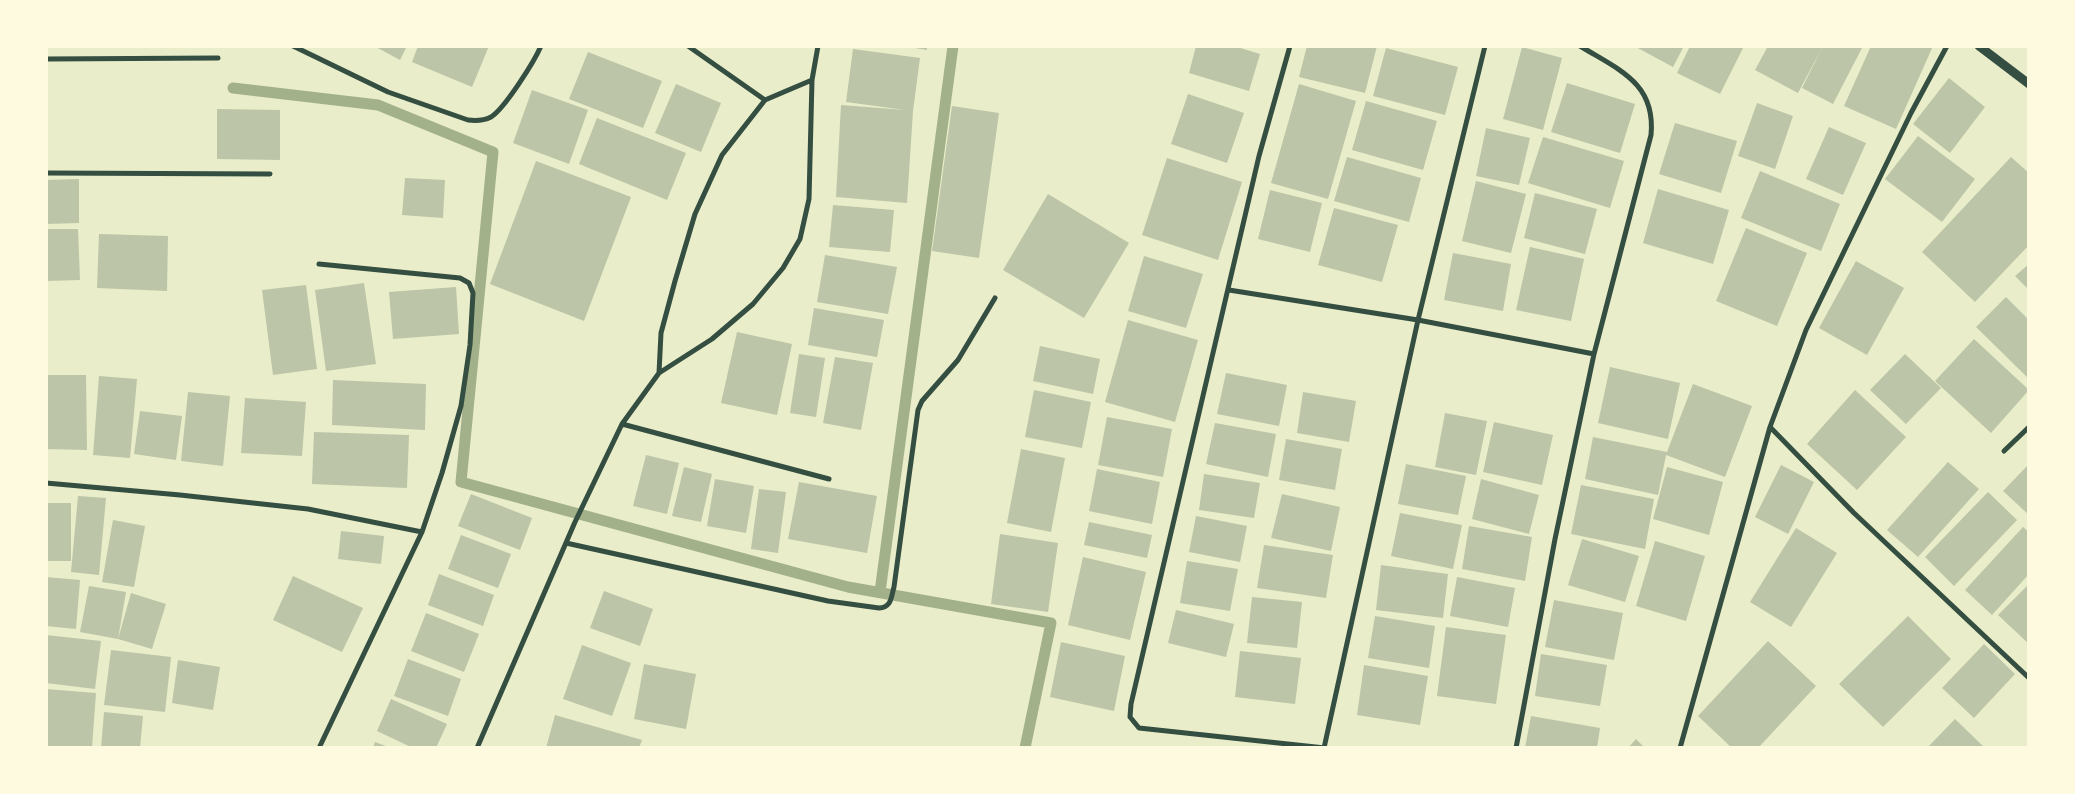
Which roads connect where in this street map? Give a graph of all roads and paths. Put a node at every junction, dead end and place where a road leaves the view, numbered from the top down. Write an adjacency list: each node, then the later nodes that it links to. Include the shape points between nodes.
1 (293, 46): 2 (street, via 388,92 477,121 490,117 502,107)
2 (541, 46)
3 (688, 46): 14 (street)
4 (818, 46): 12 (street)
5 (1290, 46): 18 (street)
6 (1485, 46): 20 (street)
7 (1580, 46): 21 (street, via 1628,75 1642,89 1653,120)
8 (1947, 46): 24 (street, via 1806,330)
9 (1978, 46): 13 (street)
10 (218, 58): 11 (street)
11 (46, 60)
12 (812, 80): 14 (street); 22 (street, via 809,199 800,239 783,268 753,304 712,339)
13 (2029, 84)
14 (765, 100): 22 (street, via 722,155 695,214 661,333)
15 (46, 173): 16 (street)
16 (270, 174)
17 (319, 264): 29 (street, via 460,278 471,286 470,345 461,406)
18 (1229, 290): 20 (street); 34 (street, via 1130,717 1139,728)
19 (994, 298): 30 (street, via 958,360 918,410 894,587 887,606 879,608 828,601)
20 (1418, 320): 21 (street); 34 (street)
21 (1594, 354): 35 (street)
22 (659, 373): 23 (street)
23 (622, 424): 27 (street); 30 (street)
24 (1770, 427): 31 (street, via 1854,513); 36 (street)
25 (2029, 427): 26 (street)
26 (2004, 451)
27 (829, 478)
28 (46, 483): 29 (street, via 308,509)
29 (422, 532): 32 (street)
30 (566, 543): 33 (street)
31 (2029, 678)
32 (319, 748)
33 (477, 748)
34 (1324, 748)
35 (1516, 748)
36 (1680, 748)

